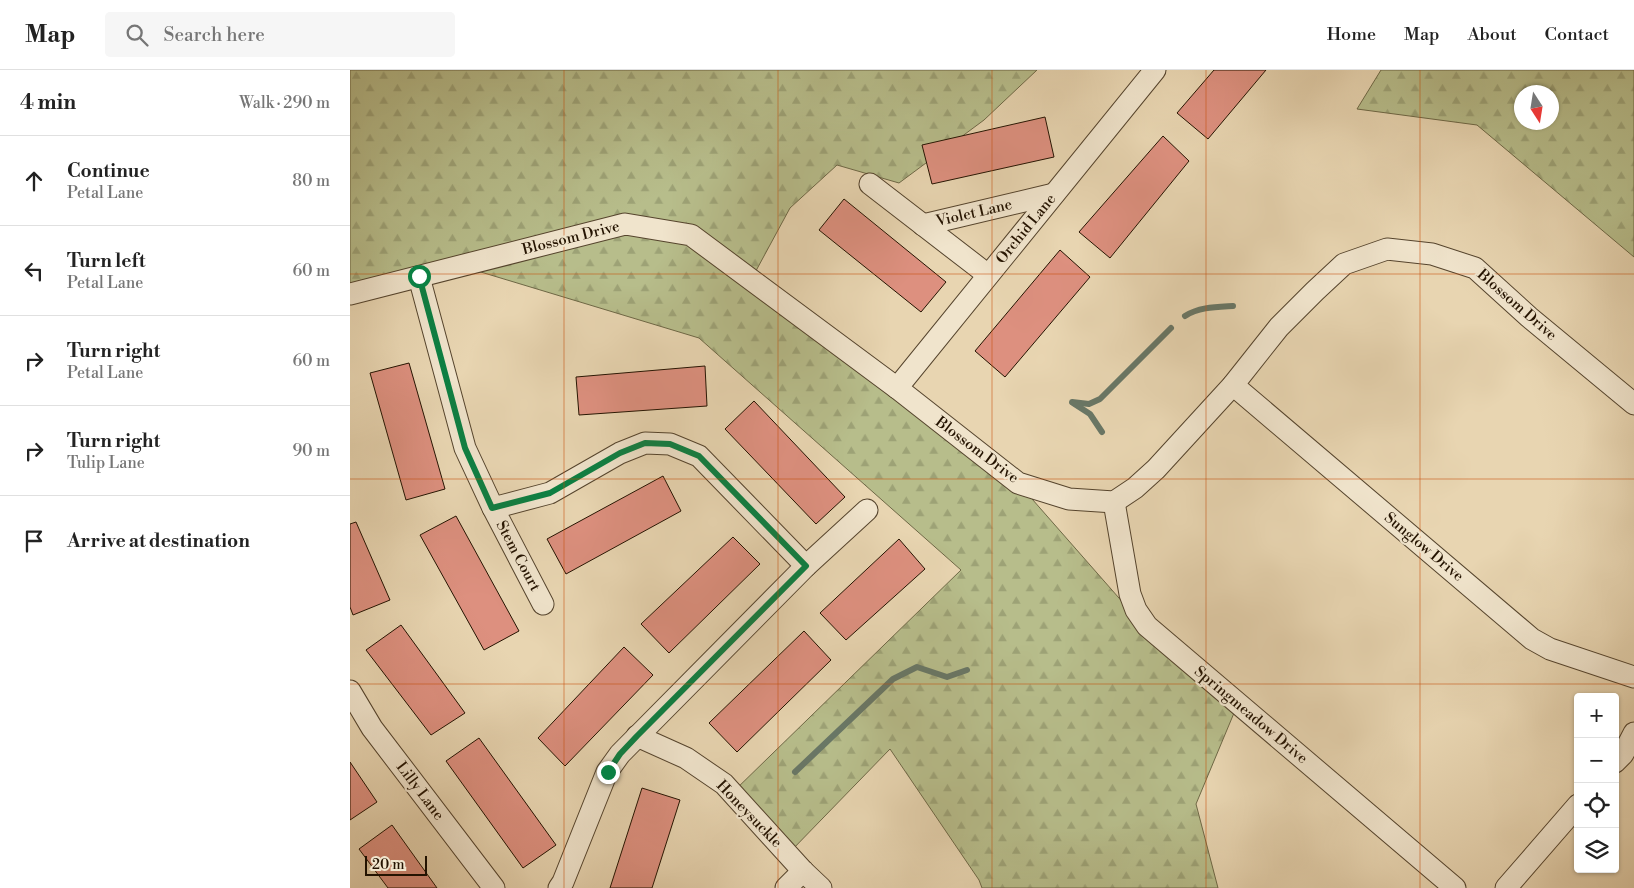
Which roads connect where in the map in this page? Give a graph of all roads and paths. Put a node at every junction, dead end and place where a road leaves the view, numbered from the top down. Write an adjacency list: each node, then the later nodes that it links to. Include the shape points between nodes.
1 (1155, 70): 3 (street, Orchid Lane)
2 (870, 184): 4 (street, Violet Lane)
3 (1054, 194): 4 (street, Violet Lane); 5 (street, Orchid Lane)
4 (923, 225): 5 (street, Violet Lane)
5 (988, 275): 9 (street, Orchid Lane)
6 (419, 276): 7 (street, Blossom Drive); 9 (street, Blossom Drive, via 625,224 692,236); 12 (street, Stem Court, via 465,448)
7 (350, 294)
8 (1232, 385): 10 (street, Blossom Drive, via 1279,327 1344,264 1387,250 1432,254 1475,268); 11 (street, Blossom Drive, via 1156,469); 16 (street, Sunglow Drive, via 1532,639 1550,649)
9 (897, 388): 11 (street, Blossom Drive, via 1018,483 1069,499)
10 (1634, 404)
11 (1114, 502): 27 (street, Springmeadow Drive, via 1130,594 1146,626)
12 (492, 508): 14 (street, via 550,493 620,453 645,443 670,444 699,456); 15 (street, Stem Court)
13 (867, 510): 14 (street)
14 (806, 566): 19 (street)
15 (544, 604)
16 (1634, 677)
17 (350, 691): 23 (street, Lilly Lane, via 372,728)
18 (1634, 733): 20 (street)
19 (637, 736): 22 (street, Honeysuckle, via 686,758 724,784); 24 (street, via 608,772)
20 (1619, 757)
21 (1574, 810): 28 (street)
22 (803, 871): 25 (street); 26 (street, Honeysuckle)
23 (494, 888)
24 (559, 888)
25 (786, 888)
26 (821, 888)
27 (1455, 888)
28 (1506, 888)

